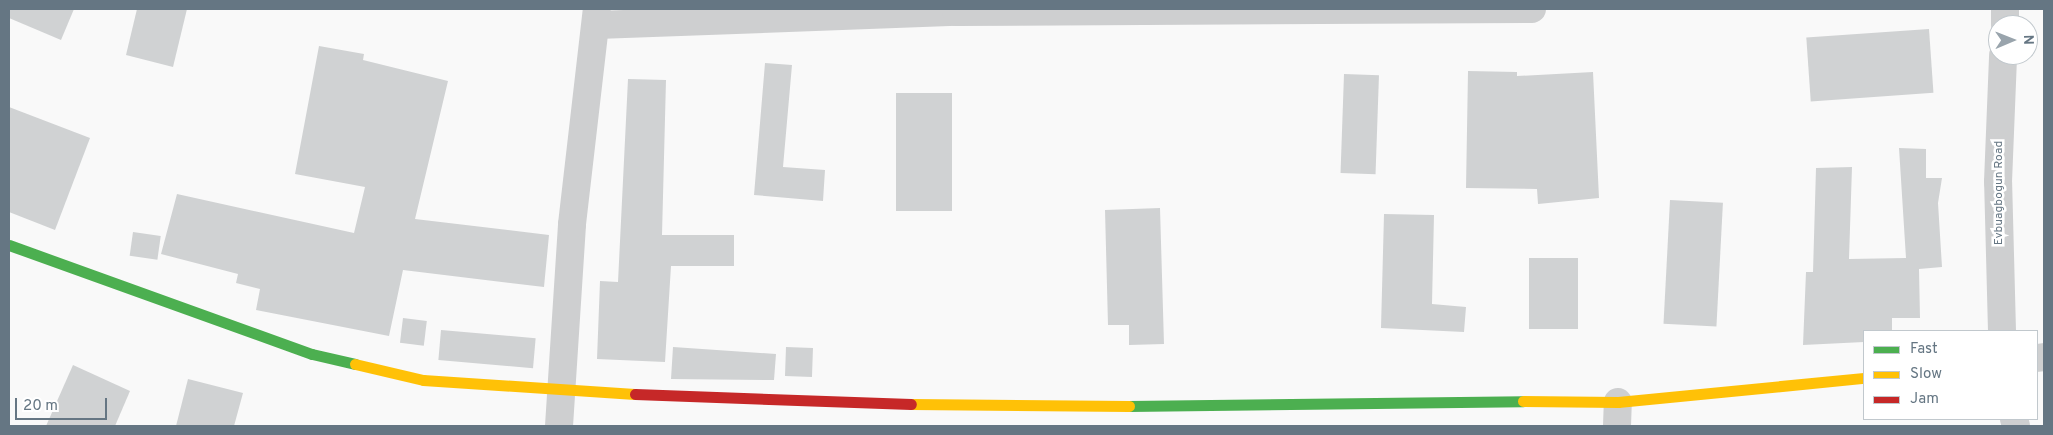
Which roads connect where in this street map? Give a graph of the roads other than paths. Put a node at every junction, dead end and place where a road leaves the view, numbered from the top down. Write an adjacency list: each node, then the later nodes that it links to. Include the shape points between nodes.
1 (1532, 9): 2 (street)
2 (597, 17): 7 (street, via 572,224)
3 (2003, 65): 5 (street, Evbuagbogun Road, via 1998,182)
4 (9, 245): 7 (street, via 312,354 423,380)
5 (2002, 330)
6 (1863, 378): 8 (street)
7 (561, 391): 8 (street, via 1024,408 1424,399); 9 (street)
8 (1618, 414)
9 (559, 426)

